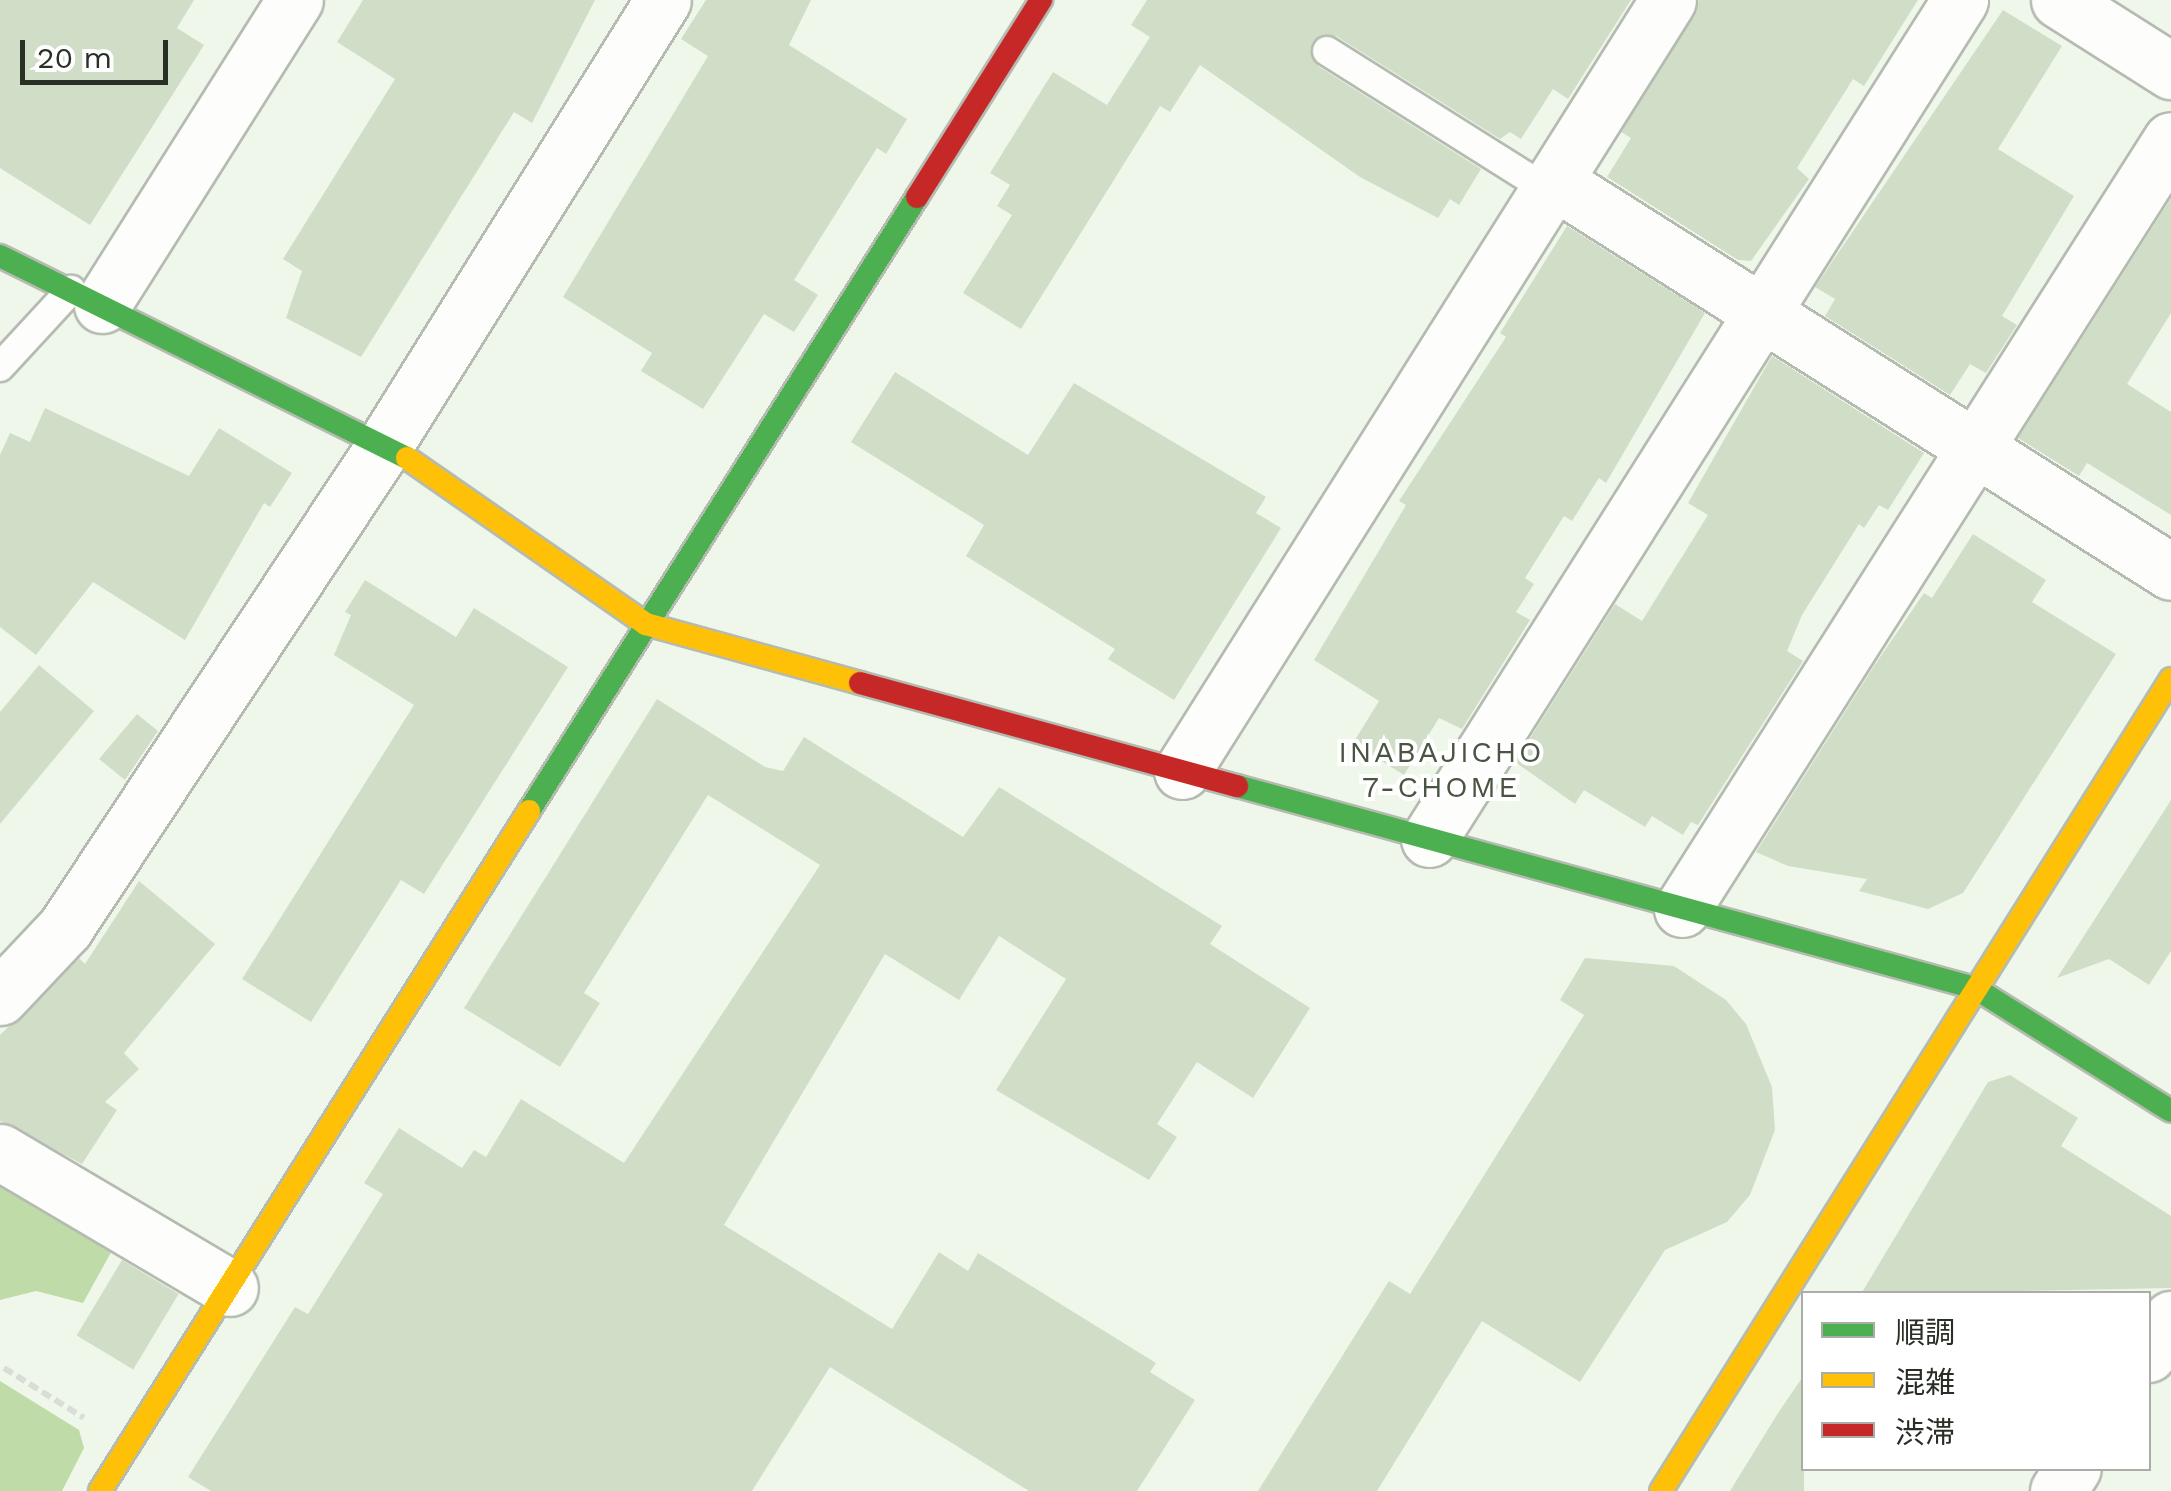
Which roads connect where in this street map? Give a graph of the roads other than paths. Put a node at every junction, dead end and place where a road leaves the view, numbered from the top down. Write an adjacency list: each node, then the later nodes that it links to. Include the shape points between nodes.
1 (295, 0): 12 (street)
2 (662, 0): 15 (street)
3 (1668, 0): 10 (street)
4 (1960, 0): 13 (street)
5 (2059, 0): 8 (street)
6 (1039, 1): 18 (street)
7 (1328, 51): 10 (lane)
8 (2171, 71)
9 (2171, 140): 16 (street)
10 (1551, 186): 13 (street); 20 (street)
11 (0, 256): 12 (street)
12 (86, 298): 14 (lane); 15 (street)
13 (1763, 312): 16 (street); 21 (street)
14 (0, 368)
15 (386, 442): 18 (street); 24 (street, via 65,928)
16 (1976, 447): 17 (street); 22 (street)
17 (2171, 572)
18 (646, 624): 20 (street); 27 (street)
19 (2171, 679): 23 (street)
20 (1182, 771): 21 (street)
21 (1428, 838): 22 (street)
22 (1682, 908): 23 (street)
23 (1974, 988): 25 (street); 31 (street)
24 (0, 997)
25 (2171, 1110)
26 (0, 1152): 27 (street)
27 (230, 1288): 30 (street)
28 (2171, 1320): 29 (street)
29 (2151, 1350)
30 (100, 1491)
31 (1661, 1491)

